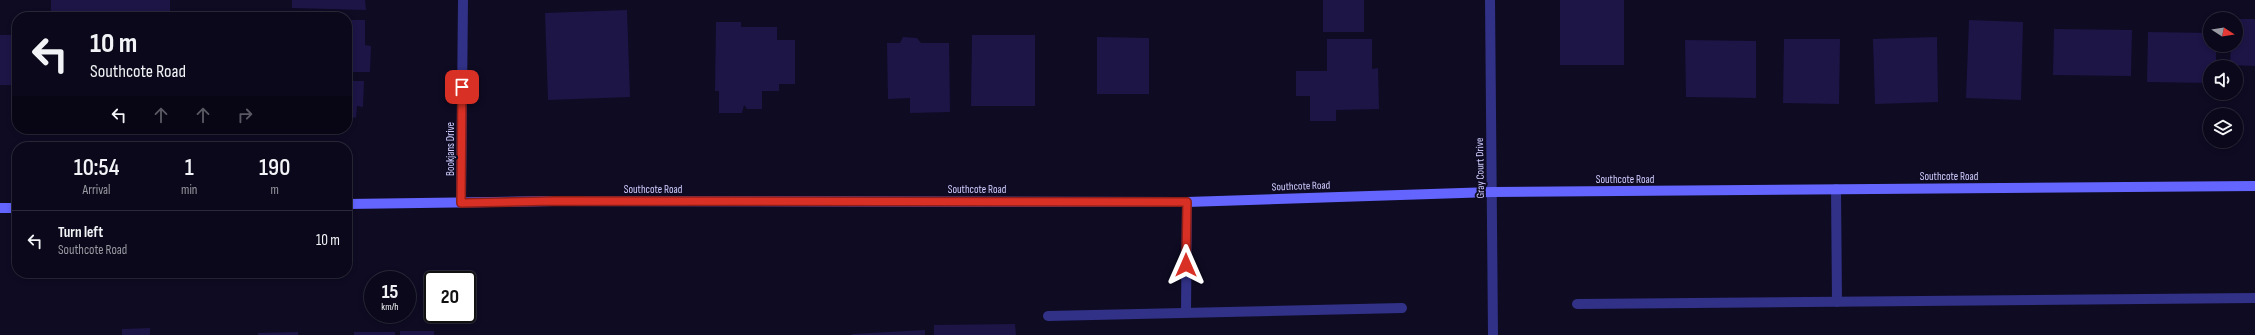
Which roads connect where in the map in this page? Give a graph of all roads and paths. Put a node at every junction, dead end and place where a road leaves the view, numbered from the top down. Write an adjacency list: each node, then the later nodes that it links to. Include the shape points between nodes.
1 (463, 0): 7 (street, Bookjans Drive)
2 (1490, 0): 5 (street, Gray Court Drive)
3 (2255, 186): 4 (main road, Southcote Road)
4 (1836, 189): 5 (main road, Southcote Road); 12 (street)
5 (1492, 192): 6 (main road, Southcote Road); 17 (street, Gray Court Drive)
6 (1187, 202): 7 (main road, Southcote Road); 15 (street)
7 (461, 203): 8 (main road, Southcote Road)
8 (352, 204)
9 (0, 208): 10 (main road)
10 (12, 208)
11 (2255, 298): 12 (street)
12 (1837, 302): 13 (street)
13 (1576, 304)
14 (1402, 308): 15 (street)
15 (1186, 312): 16 (street)
16 (1048, 316)
17 (1493, 335)

